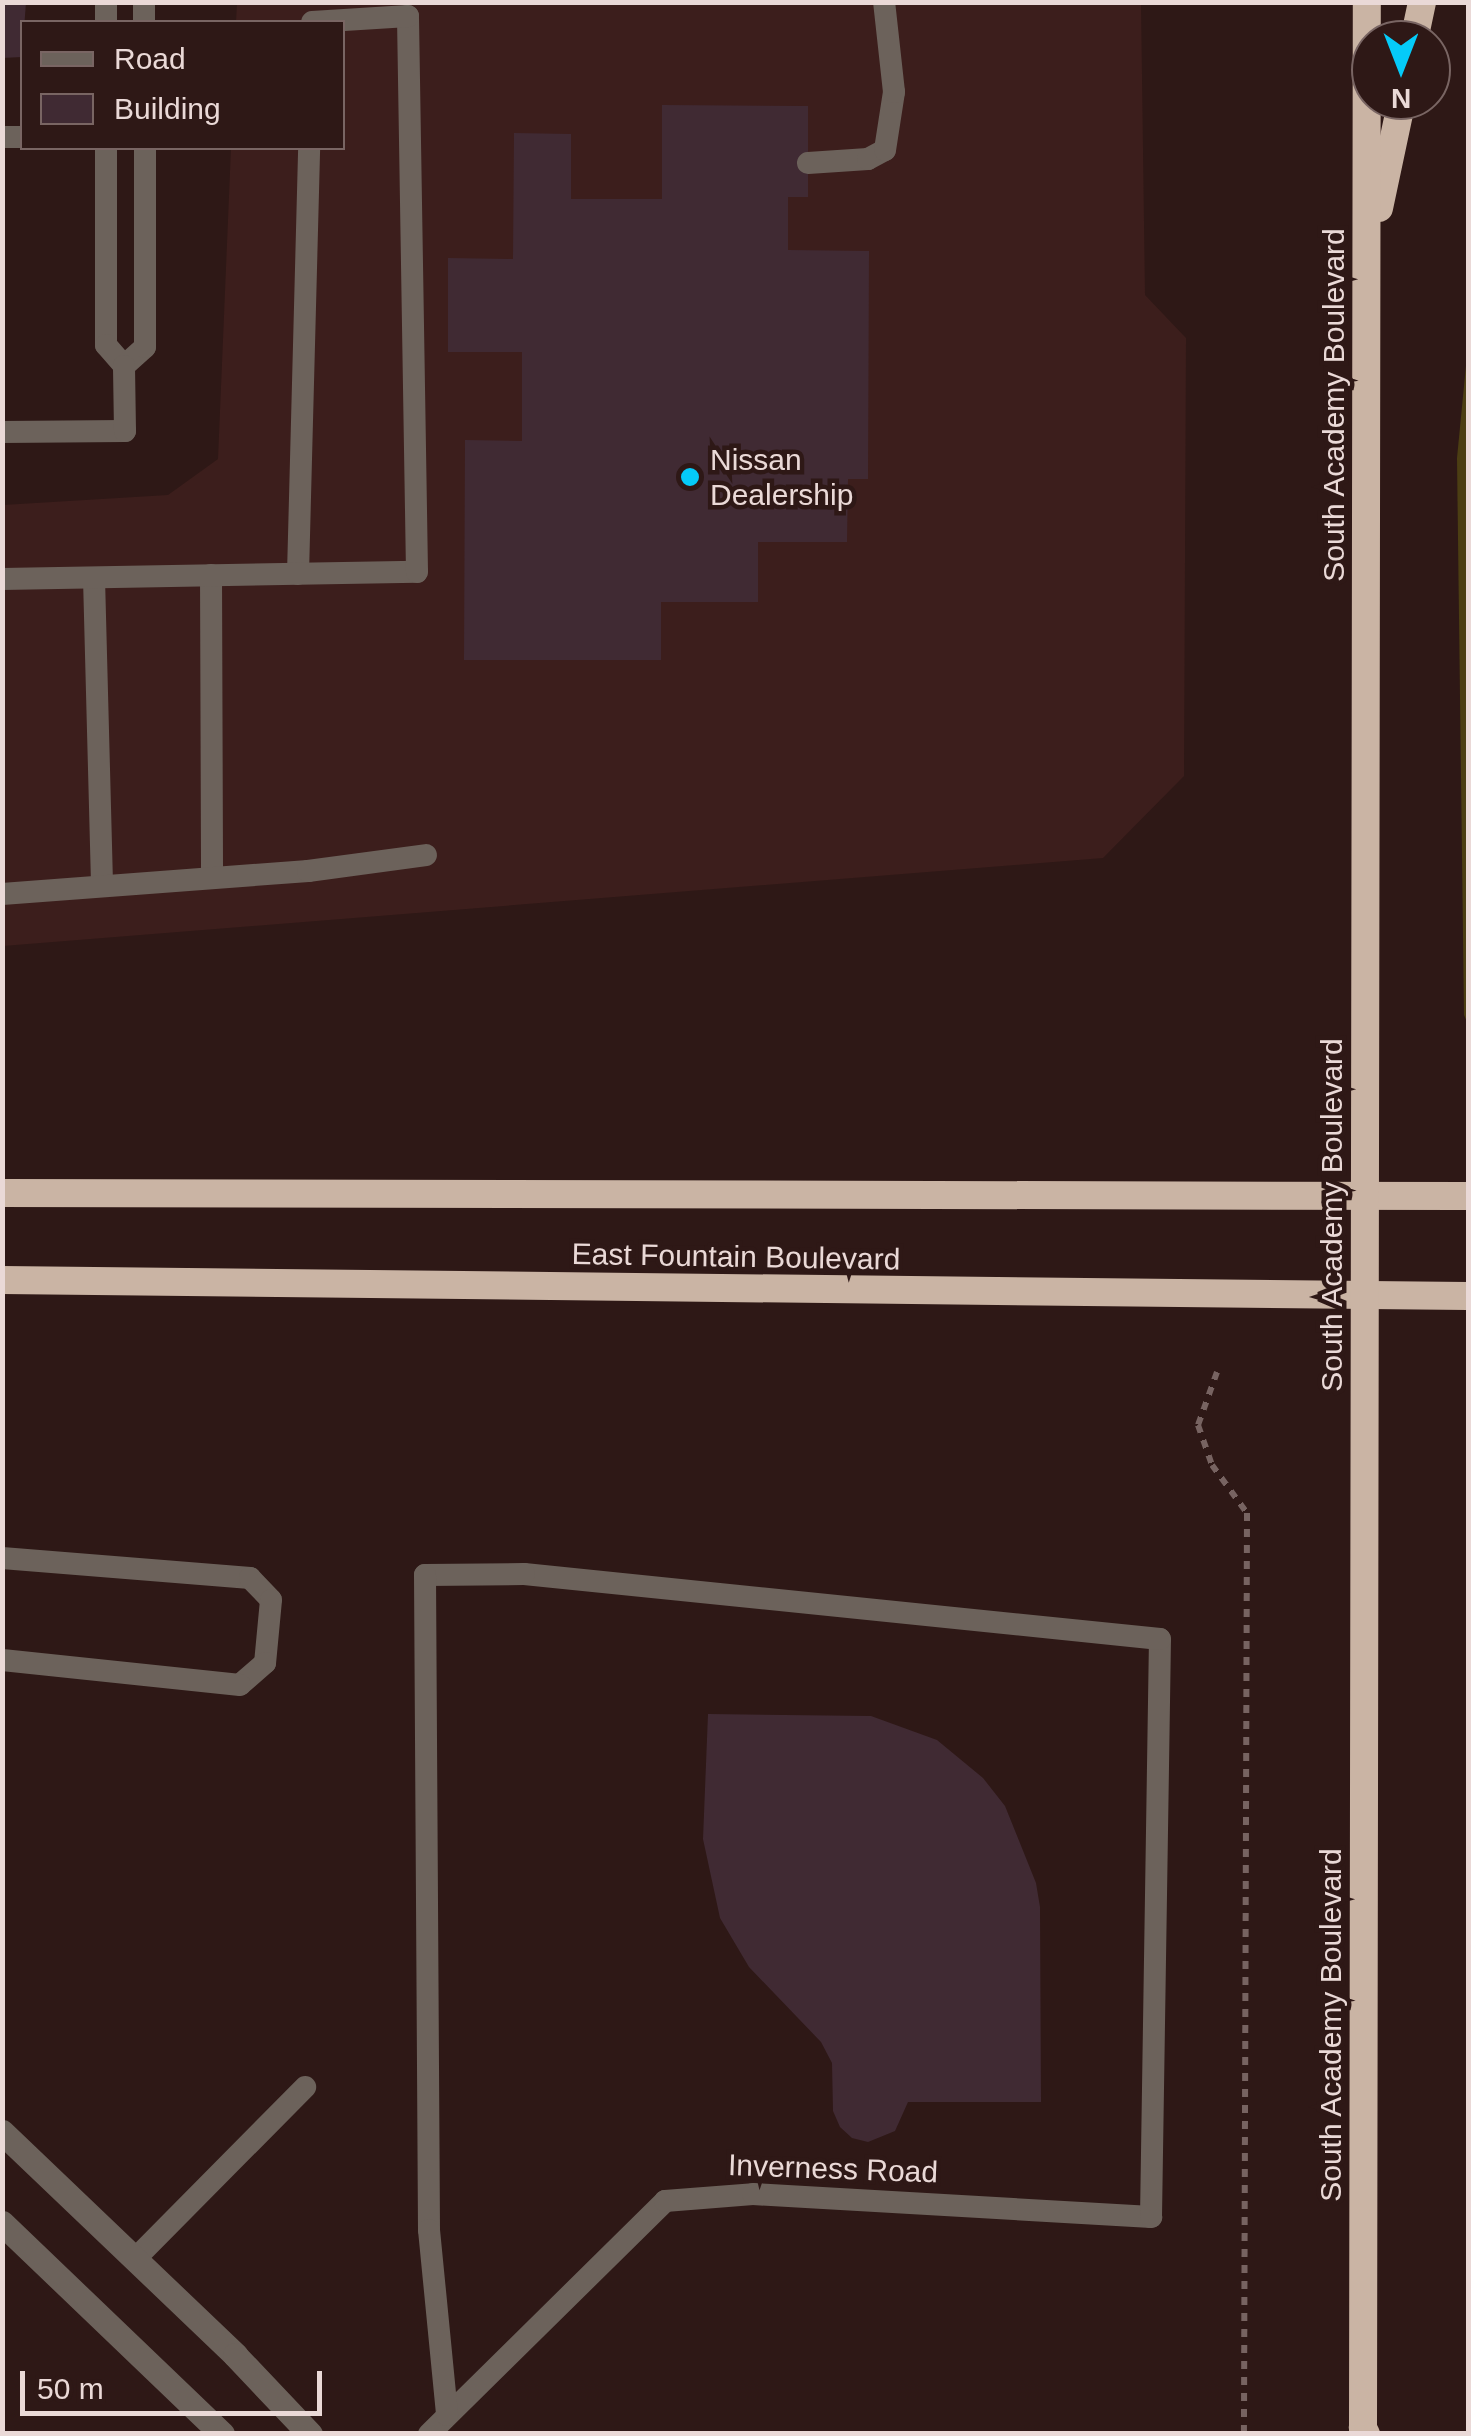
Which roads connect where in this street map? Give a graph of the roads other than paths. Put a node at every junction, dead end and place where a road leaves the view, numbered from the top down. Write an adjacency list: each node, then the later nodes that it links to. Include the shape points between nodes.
1 (884, 2): 8 (lane, via 894,92 886,150 868,159)
2 (1367, 2): 9 (highway, South Academy Boulevard)
3 (344, 20): 12 (lane, via 408,16 417,572)
4 (1398, 120): 9 (highway)
5 (106, 150): 10 (lane, via 106,345)
6 (145, 150): 10 (lane, via 145,347)
7 (309, 150): 12 (lane)
8 (808, 163)
9 (1367, 268): 21 (highway, South Academy Boulevard)
10 (124, 366): 11 (lane, via 125,431)
11 (2, 432)
12 (298, 574): 13 (lane)
13 (211, 576): 14 (lane); 17 (lane)
14 (94, 578): 15 (lane); 18 (lane)
15 (2, 579)
16 (426, 855): 17 (lane)
17 (212, 878): 18 (lane)
18 (102, 886): 19 (lane)
19 (2, 894)
20 (2, 1194): 21 (highway, East Fountain Boulevard)
21 (1365, 1196): 22 (highway, East Fountain Boulevard); 25 (highway, South Academy Boulevard)
22 (1468, 1196)
23 (2, 1280): 25 (highway, East Fountain Boulevard)
24 (1468, 1296): 25 (highway, East Fountain Boulevard)
25 (1365, 1298): 33 (highway, South Academy Boulevard)
26 (2, 1558): 27 (lane, via 250,1578 271,1600 266,1663 240,1685)
27 (2, 1660)
28 (305, 2087): 31 (lane)
29 (2, 2132): 31 (street)
30 (2, 2222): 34 (street)
31 (135, 2260): 35 (street)
32 (447, 2415): 32 (lane, Inverness Road, via 664,2202 752,2194 1150,2217 1160,1639 524,1574 425,1576 429,2230); 36 (lane, Inverness Road)
33 (1362, 2432)
34 (222, 2434)
35 (310, 2434)
36 (429, 2434)

